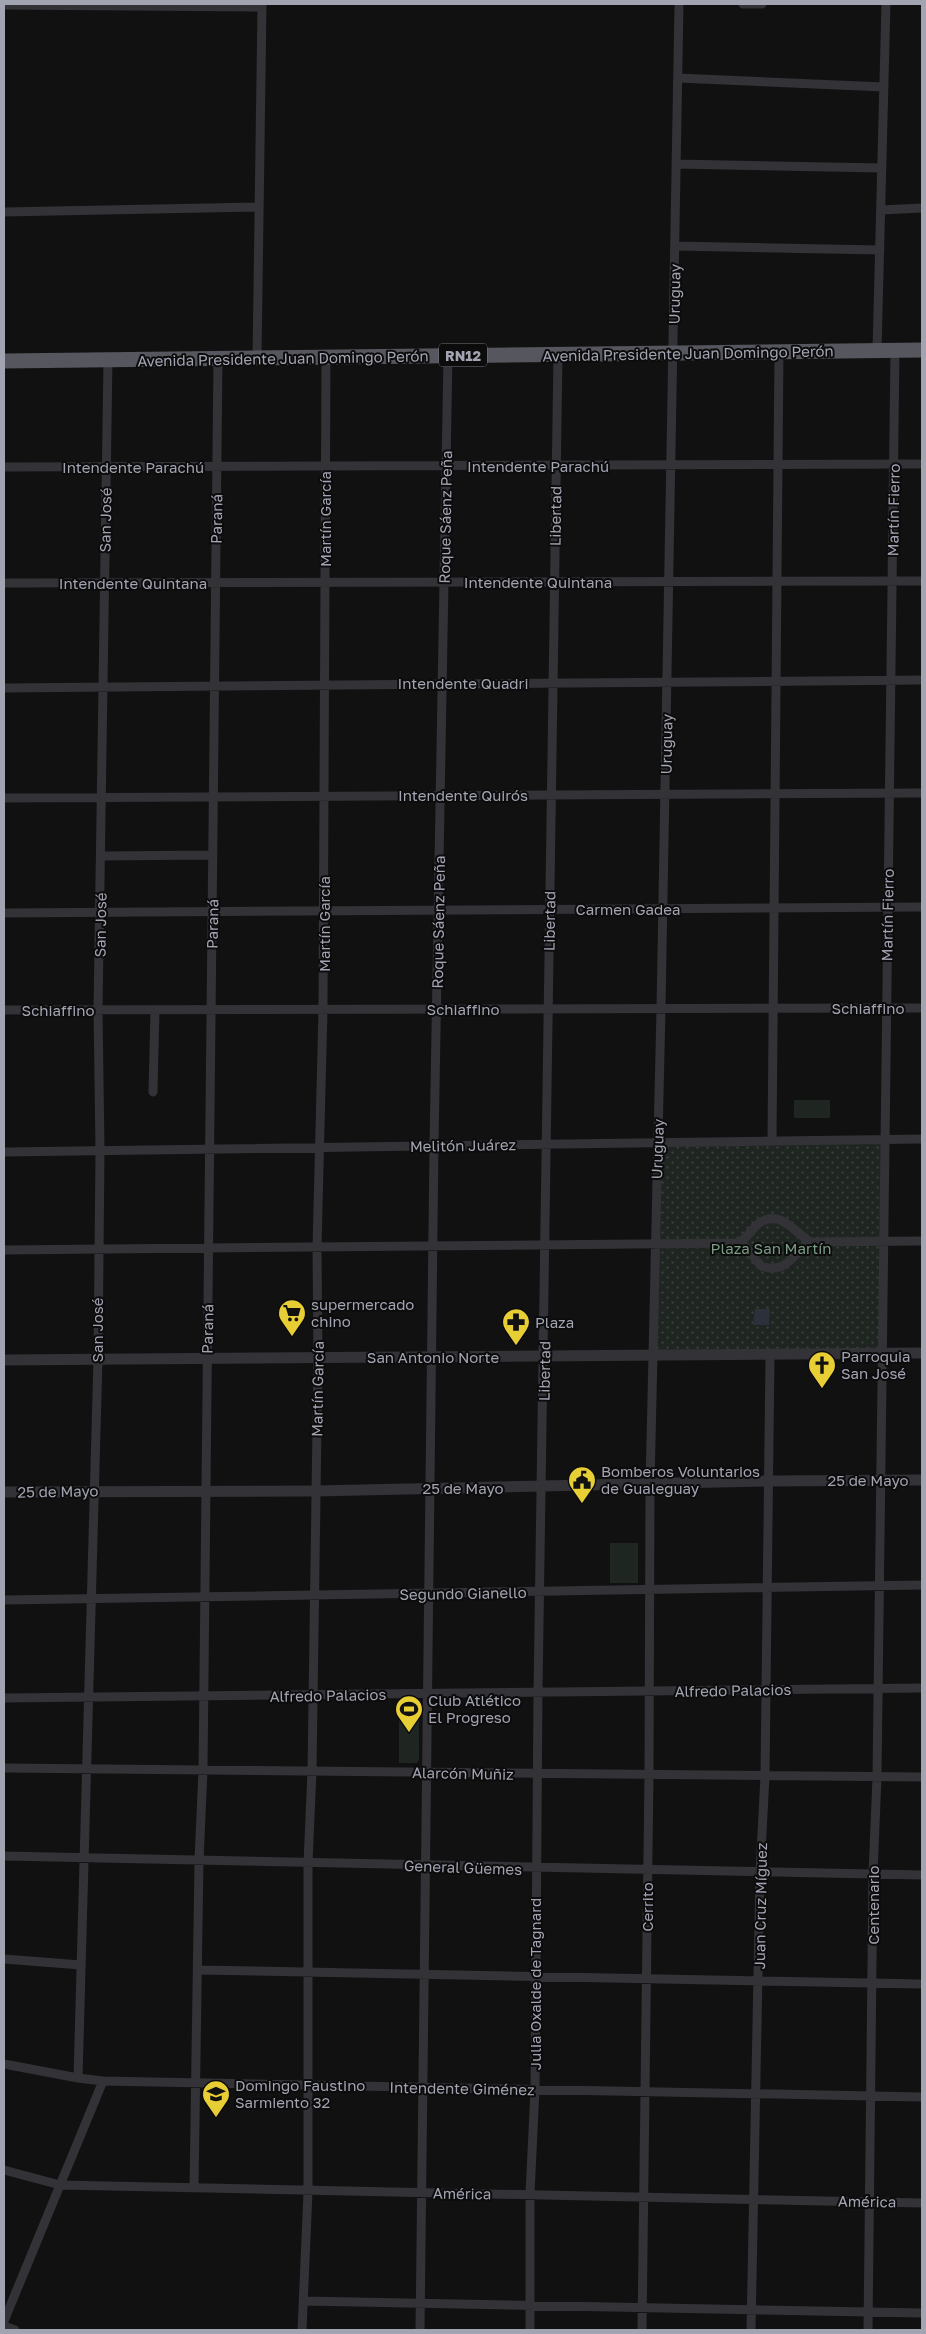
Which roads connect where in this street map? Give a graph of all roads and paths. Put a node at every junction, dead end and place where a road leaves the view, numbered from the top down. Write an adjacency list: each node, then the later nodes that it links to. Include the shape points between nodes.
1 (680, 4): 7 (street, Uruguay)
2 (743, 4): 3 (street)
3 (762, 4)
4 (886, 4): 8 (street)
5 (4, 5): 6 (street)
6 (262, 5): 11 (street)
7 (678, 78): 8 (street); 9 (street, Uruguay)
8 (884, 87): 10 (street)
9 (676, 164): 10 (street); 15 (street, Uruguay)
10 (882, 168): 13 (street)
11 (259, 207): 14 (street); 26 (street)
12 (922, 208): 13 (street)
13 (881, 210): 16 (street)
14 (4, 212)
15 (675, 246): 16 (street); 21 (street, Uruguay)
16 (880, 250): 17 (street)
17 (877, 350): 18 (highway, Avenida Presidente Juan Domingo Perón / RN12); 20 (highway, Avenida Presidente Juan Domingo Perón / RN12)
18 (895, 350): 19 (highway, Avenida Presidente Juan Domingo Perón / RN12); 29 (street, Martín Fierro)
19 (922, 350)
20 (780, 351): 21 (highway, Avenida Presidente Juan Domingo Perón / RN12); 32 (street)
21 (672, 353): 22 (highway, Avenida Presidente Juan Domingo Perón / RN12); 31 (street, Uruguay)
22 (558, 354): 23 (highway, Avenida Presidente Juan Domingo Perón / RN12); 35 (street, Libertad)
23 (448, 356): 24 (highway, Avenida Presidente Juan Domingo Perón / RN12); 34 (street, Roque Sáenz Peña)
24 (326, 357): 26 (highway, Avenida Presidente Juan Domingo Perón / RN12); 33 (street, Martín García)
25 (218, 358): 26 (highway, Avenida Presidente Juan Domingo Perón / RN12); 27 (highway, Avenida Presidente Juan Domingo Perón / RN12); 37 (street, Paraná)
26 (257, 358)
27 (108, 360): 28 (highway, Avenida Presidente Juan Domingo Perón / RN12); 36 (street, San José)
28 (4, 361)
29 (893, 464): 30 (street, Intendente Parachú); 32 (street, Intendente Parachú); 40 (street, Martín Fierro)
30 (922, 464)
31 (670, 465): 32 (street, Intendente Parachú); 35 (street, Intendente Parachú); 46 (street, Uruguay)
32 (778, 465): 39 (street)
33 (325, 466): 34 (street, Intendente Parachú); 37 (street, Intendente Parachú); 43 (street, Martín García)
34 (446, 466): 35 (street, Intendente Parachú); 44 (street, Roque Sáenz Peña)
35 (556, 466): 45 (street, Libertad)
36 (106, 467): 37 (street, Intendente Parachú); 38 (street, Intendente Parachú); 48 (street, San José)
37 (217, 467): 42 (street, Paraná)
38 (4, 468)
39 (777, 581): 40 (street, Intendente Quintana); 46 (street, Intendente Quintana); 50 (street)
40 (892, 581): 41 (street, Intendente Quintana); 51 (street, Martín Fierro)
41 (922, 581)
42 (216, 582): 43 (street, Intendente Quintana); 48 (street, Intendente Quintana); 56 (street, Paraná)
43 (325, 582): 44 (street, Intendente Quintana); 55 (street, Martín García)
44 (444, 582): 45 (street, Intendente Quintana); 54 (street, Roque Sáenz Peña)
45 (554, 582): 46 (street, Intendente Quintana); 52 (street, Libertad)
46 (669, 582): 53 (street, Uruguay)
47 (4, 583): 48 (street, Intendente Quintana)
48 (105, 583): 57 (street, San José)
49 (922, 680): 51 (street, Intendente Quadri)
50 (777, 681): 51 (street, Intendente Quadri); 53 (street, Intendente Quadri); 62 (street)
51 (891, 681): 59 (street, Martín Fierro)
52 (552, 682): 53 (street, Intendente Quadri); 54 (street, Intendente Quadri); 64 (street, Libertad)
53 (667, 682): 61 (street, Uruguay)
54 (442, 683): 55 (street, Intendente Quadri); 63 (street, Roque Sáenz Peña)
55 (325, 684): 56 (street, Intendente Quadri); 66 (street, Martín García)
56 (214, 685): 57 (street, Intendente Quadri); 65 (street, Paraná)
57 (102, 686): 58 (street, Intendente Quadri); 67 (street, San José)
58 (4, 688)
59 (889, 793): 60 (street, Intendente Quirós); 62 (street, Intendente Quirós); 71 (street, Martín Fierro)
60 (922, 793)
61 (665, 794): 62 (street, Intendente Quirós); 64 (street, Intendente Quirós); 74 (street, Uruguay)
62 (775, 794): 73 (street)
63 (440, 795): 64 (street, Intendente Quirós); 66 (street, Intendente Quirós); 75 (street, Roque Sáenz Peña)
64 (551, 795): 76 (street, Libertad)
65 (213, 796): 66 (street, Intendente Quirós); 67 (street, Intendente Quirós); 69 (street, Paraná)
66 (324, 796): 77 (street, Martín García)
67 (101, 797): 68 (street, Intendente Quirós); 70 (street, San José)
68 (4, 798)
69 (212, 855): 70 (street); 79 (street, Paraná)
70 (101, 856): 78 (street, San José)
71 (888, 907): 72 (street, Carmen Gadea); 73 (street, Carmen Gadea); 83 (street, Martín Fierro)
72 (922, 907)
73 (773, 908): 74 (street, Carmen Gadea); 82 (street)
74 (663, 909): 76 (street, Carmen Gadea); 81 (street, Uruguay)
75 (438, 910): 76 (street, Carmen Gadea); 77 (street, Carmen Gadea); 85 (street, Roque Sáenz Peña)
76 (549, 910): 86 (street, Libertad)
77 (324, 911): 79 (street, Carmen Gadea); 91 (street, Martín García)
78 (100, 912): 79 (street, Carmen Gadea); 80 (street, Carmen Gadea); 88 (street, San José)
79 (212, 912): 90 (street, Paraná)
80 (4, 913)
81 (661, 1008): 82 (street, Schiaffino); 86 (street, Schiaffino); 96 (street, Uruguay)
82 (772, 1008): 83 (street, Schiaffino); 95 (street)
83 (886, 1008): 84 (street, Schiaffino); 93 (street, Martín Fierro)
84 (922, 1008)
85 (436, 1009): 86 (street, Schiaffino); 91 (street, Schiaffino); 98 (street, Roque Sáenz Peña)
86 (548, 1009): 97 (street, Libertad)
87 (4, 1010): 88 (street, Schiaffino)
88 (98, 1010): 89 (street, Schiaffino); 101 (street, San José)
89 (155, 1010): 90 (street, Schiaffino); 92 (street)
90 (210, 1010): 91 (street, Schiaffino); 100 (street, Paraná)
91 (324, 1010): 99 (street, Martín García)
92 (153, 1092)
93 (884, 1139): 94 (street, Melitón Juárez); 95 (street, Melitón Juárez); 103 (street, Martín Fierro)
94 (922, 1139)
95 (772, 1141): 96 (street, Melitón Juárez)
96 (658, 1142): 97 (street, Melitón Juárez); 107 (street, Uruguay)
97 (546, 1144): 98 (street, Melitón Juárez); 109 (street, Libertad)
98 (434, 1145): 99 (street, Melitón Juárez); 108 (street, Roque Sáenz Peña)
99 (320, 1147): 100 (street, Melitón Juárez); 110 (street, Martín García)
100 (209, 1148): 101 (street, Melitón Juárez); 111 (street, Paraná)
101 (100, 1150): 102 (street, Melitón Juárez); 112 (street, San José)
102 (4, 1152)
103 (883, 1241): 104 (street); 105 (street); 116 (street, Martín Fierro)
104 (922, 1241)
105 (810, 1242): 106 (street, via 787,1222 772,1218 756,1226); 106 (street, via 792,1260 777,1269 761,1266 745,1246)
106 (738, 1243): 107 (street)
107 (654, 1244): 109 (street); 115 (street, Uruguay)
108 (433, 1246): 109 (street); 110 (street); 118 (street, Roque Sáenz Peña)
109 (546, 1246): 119 (street, Libertad)
110 (317, 1247): 111 (street); 121 (street, Martín García)
111 (208, 1248): 112 (street); 120 (street, Paraná)
112 (98, 1249): 113 (street); 122 (street, San José)
113 (4, 1250)
114 (922, 1352): 116 (street, San Antonio Norte)
115 (652, 1354): 117 (street, San Antonio Norte); 119 (street, San Antonio Norte); 127 (street, Uruguay)
116 (881, 1354): 117 (street, San Antonio Norte); 124 (street, Martín Fierro)
117 (770, 1355): 126 (street, Juan Cruz Míguez)
118 (432, 1357): 119 (street, San Antonio Norte); 121 (street, San Antonio Norte); 128 (street, Roque Sáenz Peña)
119 (544, 1357): 129 (street, Libertad)
120 (206, 1358): 121 (street, San Antonio Norte); 122 (street, San Antonio Norte); 130 (street, Paraná)
121 (318, 1358): 132 (street, Martín García)
122 (98, 1359): 123 (street, San Antonio Norte); 131 (street, San José)
123 (4, 1360)
124 (879, 1480): 125 (street, 25 de Mayo); 126 (street, 25 de Mayo); 135 (street, Centenario)
125 (922, 1480)
126 (768, 1481): 127 (street, 25 de Mayo); 136 (street, Juan Cruz Míguez)
127 (650, 1484): 129 (street, 25 de Mayo); 137 (street, Cerrito)
128 (429, 1488): 129 (street, 25 de Mayo); 132 (street, 25 de Mayo); 139 (street, Roque Sáenz Peña)
129 (541, 1488): 138 (street, Julia Oxalde de Tagnard)
130 (204, 1490): 131 (street, 25 de Mayo); 132 (street, 25 de Mayo); 141 (street, Paraná)
131 (95, 1491): 133 (street, 25 de Mayo); 142 (street, San José)
132 (315, 1491): 140 (street, Martín García)
133 (4, 1492)
134 (922, 1585): 135 (street, Segundo Gianello)
135 (878, 1586): 136 (street, Segundo Gianello); 145 (street, Centenario)
136 (768, 1588): 137 (street, Segundo Gianello); 146 (street, Juan Cruz Míguez)
137 (649, 1590): 138 (street, Segundo Gianello); 147 (street, Cerrito)
138 (539, 1592): 139 (street, Segundo Gianello); 148 (street, Julia Oxalde de Tagnard)
139 (429, 1593): 140 (street, Segundo Gianello); 149 (street, Roque Sáenz Peña)
140 (314, 1595): 141 (street, Segundo Gianello); 150 (street, Martín García)
141 (204, 1597): 142 (street, Segundo Gianello); 151 (street, Paraná)
142 (91, 1599): 143 (street, Segundo Gianello); 152 (street, San José)
143 (4, 1600)
144 (922, 1688): 145 (street, Alfredo Palacios)
145 (876, 1689): 146 (street, Alfredo Palacios); 162 (street, Centenario)
146 (765, 1690): 147 (street, Alfredo Palacios); 161 (street, Juan Cruz Míguez)
147 (648, 1691): 148 (street, Alfredo Palacios); 160 (street, Cerrito)
148 (538, 1692): 149 (street, Alfredo Palacios); 159 (street, Julia Oxalde de Tagnard)
149 (428, 1693): 150 (street, Alfredo Palacios); 158 (street, Roque Sáenz Peña)
150 (312, 1695): 151 (street, Alfredo Palacios); 157 (street, Martín García)
151 (202, 1696): 152 (street, Alfredo Palacios); 156 (street, Paraná)
152 (88, 1697): 153 (street, Alfredo Palacios); 155 (street, San José)
153 (4, 1698)
154 (4, 1768): 155 (street, Alarcón Muñiz)
155 (88, 1769): 156 (street, Alarcón Muñiz); 165 (street, San José)
156 (203, 1770): 157 (street, Alarcón Muñiz); 166 (street, Paraná)
157 (312, 1771): 158 (street, Alarcón Muñiz); 167 (street, Martín García)
158 (426, 1772): 159 (street, Alarcón Muñiz); 168 (street, Roque Sáenz Peña)
159 (538, 1773): 160 (street, Alarcón Muñiz); 169 (street, Julia Oxalde de Tagnard)
160 (649, 1774): 161 (street, Alarcón Muñiz); 170 (street, Cerrito)
161 (765, 1776): 162 (street, Alarcón Muñiz); 171 (street, Juan Cruz Míguez)
162 (877, 1777): 163 (street, Alarcón Muñiz); 172 (street, Centenario)
163 (922, 1777)
164 (4, 1856): 165 (street, General Güemes)
165 (83, 1858): 166 (street, General Güemes); 175 (street, San José)
166 (199, 1860): 167 (street, General Güemes); 176 (street, Paraná)
167 (308, 1863): 168 (street, General Güemes); 177 (street, Martín García)
168 (425, 1865): 169 (street, General Güemes); 178 (street, Roque Sáenz Peña)
169 (536, 1869): 170 (street, General Güemes); 179 (street, Julia Oxalde de Tagnard)
170 (647, 1870): 171 (street, General Güemes); 180 (street, Cerrito)
171 (760, 1872): 172 (street, General Güemes); 181 (street, Juan Cruz Míguez)
172 (873, 1874): 173 (street, General Güemes); 182 (street, Centenario)
173 (922, 1876)
174 (4, 1959): 175 (street)
175 (80, 1965): 185 (street, San José)
176 (199, 1970): 177 (street); 187 (street, Paraná)
177 (307, 1972): 178 (street); 188 (street, Martín García)
178 (423, 1974): 179 (street); 189 (street, Roque Sáenz Peña)
179 (534, 1976): 180 (street); 190 (street, Julia Oxalde de Tagnard)
180 (646, 1978): 181 (street); 191 (street, Cerrito)
181 (758, 1980): 182 (street); 192 (street, Juan Cruz Míguez)
182 (873, 1983): 183 (street); 193 (street, Centenario)
183 (922, 1984)
184 (4, 2064): 185 (street, Intendente Giménez)
185 (78, 2078): 186 (street, Intendente Giménez)
186 (103, 2081): 187 (street, Intendente Giménez); 196 (street)
187 (197, 2082): 188 (street, Intendente Giménez); 197 (street, Paraná)
188 (308, 2085): 189 (street, Intendente Giménez); 198 (street, Martín García)
189 (423, 2088): 190 (street, Intendente Giménez); 199 (street, Roque Sáenz Peña)
190 (535, 2089): 191 (street, Intendente Giménez); 200 (street, Julia Oxalde de Tagnard)
191 (644, 2091): 192 (street, Intendente Giménez); 201 (street, Cerrito)
192 (754, 2093): 193 (street, Intendente Giménez); 202 (street, Juan Cruz Míguez)
193 (870, 2096): 194 (street, Intendente Giménez); 203 (street, Centenario)
194 (922, 2096)
195 (4, 2170): 196 (street, América)
196 (60, 2185): 197 (street, América); 212 (street)
197 (194, 2188): 198 (street, América)
198 (308, 2192): 199 (street, América); 205 (street, Martín García)
199 (423, 2192): 200 (street, América); 206 (street, Roque Sáenz Peña)
200 (530, 2194): 201 (street, América); 207 (street, Julia Oxalde de Tagnard)
201 (642, 2197): 202 (street, América); 208 (street, Cerrito)
202 (752, 2199): 203 (street, América); 209 (street, Juan Cruz Míguez)
203 (868, 2202): 204 (street, América); 210 (street, Centenario)
204 (922, 2202)
205 (304, 2301): 206 (street); 215 (street, Martín García)
206 (421, 2303): 207 (street); 216 (street, Roque Sáenz Peña)
207 (530, 2305): 208 (street); 217 (street, Julia Oxalde de Tagnard)
208 (642, 2308): 209 (street); 218 (street, Cerrito)
209 (751, 2310): 210 (street); 219 (street, Juan Cruz Míguez)
210 (868, 2312): 211 (street); 220 (street, Centenario)
211 (922, 2313)
212 (4, 2321)
213 (4, 2326): 214 (street)
214 (15, 2330)
215 (302, 2330)
216 (420, 2330)
217 (530, 2330)
218 (642, 2330)
219 (751, 2330)
220 (868, 2330)

